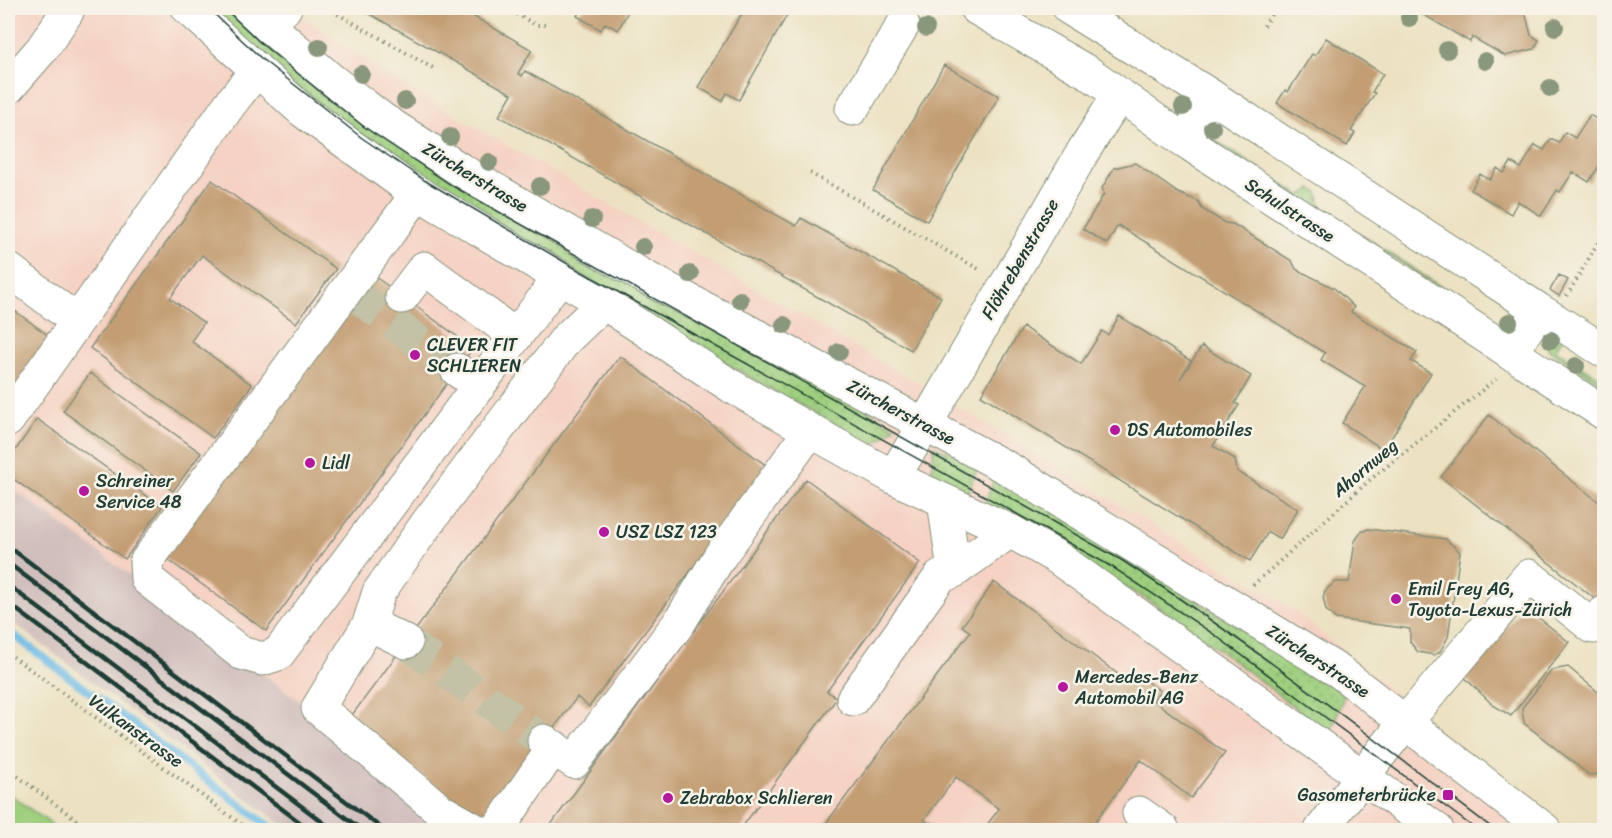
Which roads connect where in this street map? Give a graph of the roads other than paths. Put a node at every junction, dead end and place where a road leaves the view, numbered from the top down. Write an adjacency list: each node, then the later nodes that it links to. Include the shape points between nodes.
1 (188, 8): 7 (main road)
2 (976, 8): 9 (main road, Schulstrasse)
3 (1070, 8): 10 (main road)
4 (61, 9): 8 (main road, via 42,49)
5 (267, 14): 25 (main road, Zürcherstrasse, via 382,119 461,170 641,275)
6 (903, 25): 11 (main road)
7 (256, 71): 13 (main road, via 350,147); 19 (main road)
8 (8, 88)
9 (1119, 95): 12 (main road, Schulstrasse); 25 (main road, Flöhrebenstrasse)
10 (1212, 96): 12 (main road); 18 (main road)
11 (852, 110)
12 (1185, 141): 22 (main road, Schulstrasse)
13 (418, 193): 15 (main road); 20 (main road, via 351,292 146,562 147,579 241,653 262,659 278,654 468,378)
14 (8, 269): 19 (main road)
15 (560, 277): 17 (main road); 20 (main road)
16 (402, 297): 20 (main road, via 424,268)
17 (604, 303): 26 (main road, via 731,386); 32 (main road, via 566,339 428,522 379,592)
18 (1550, 307): 21 (main road); 22 (main road)
19 (77, 321): 24 (main road)
20 (516, 336)
21 (1605, 351)
22 (1507, 364): 23 (main road, Schulstrasse)
23 (1605, 413)
24 (8, 420)
25 (925, 425): 27 (main road, Flöhrebenstrasse); 35 (main road, Zürcherstrasse, via 1007,468 1133,543 1340,672)
26 (810, 431): 27 (main road); 38 (main road, via 720,556 679,622 574,762 549,744)
27 (892, 477): 28 (main road)
28 (944, 501): 29 (main road); 30 (main road)
29 (1010, 531): 30 (main road); 36 (main road, via 1058,558)
30 (954, 571): 34 (main road, via 940,577)
31 (1605, 613): 35 (main road, via 1593,627 1529,576)
32 (369, 624): 33 (main road); 37 (main road, via 318,708 440,810)
33 (406, 642)
34 (853, 699)
35 (1405, 723): 36 (main road); 41 (main road, Zürcherstrasse)
36 (1361, 778): 39 (main road); 40 (main road)
37 (475, 831)
38 (497, 831)
39 (1320, 831)
40 (1437, 831)
41 (1545, 831)

